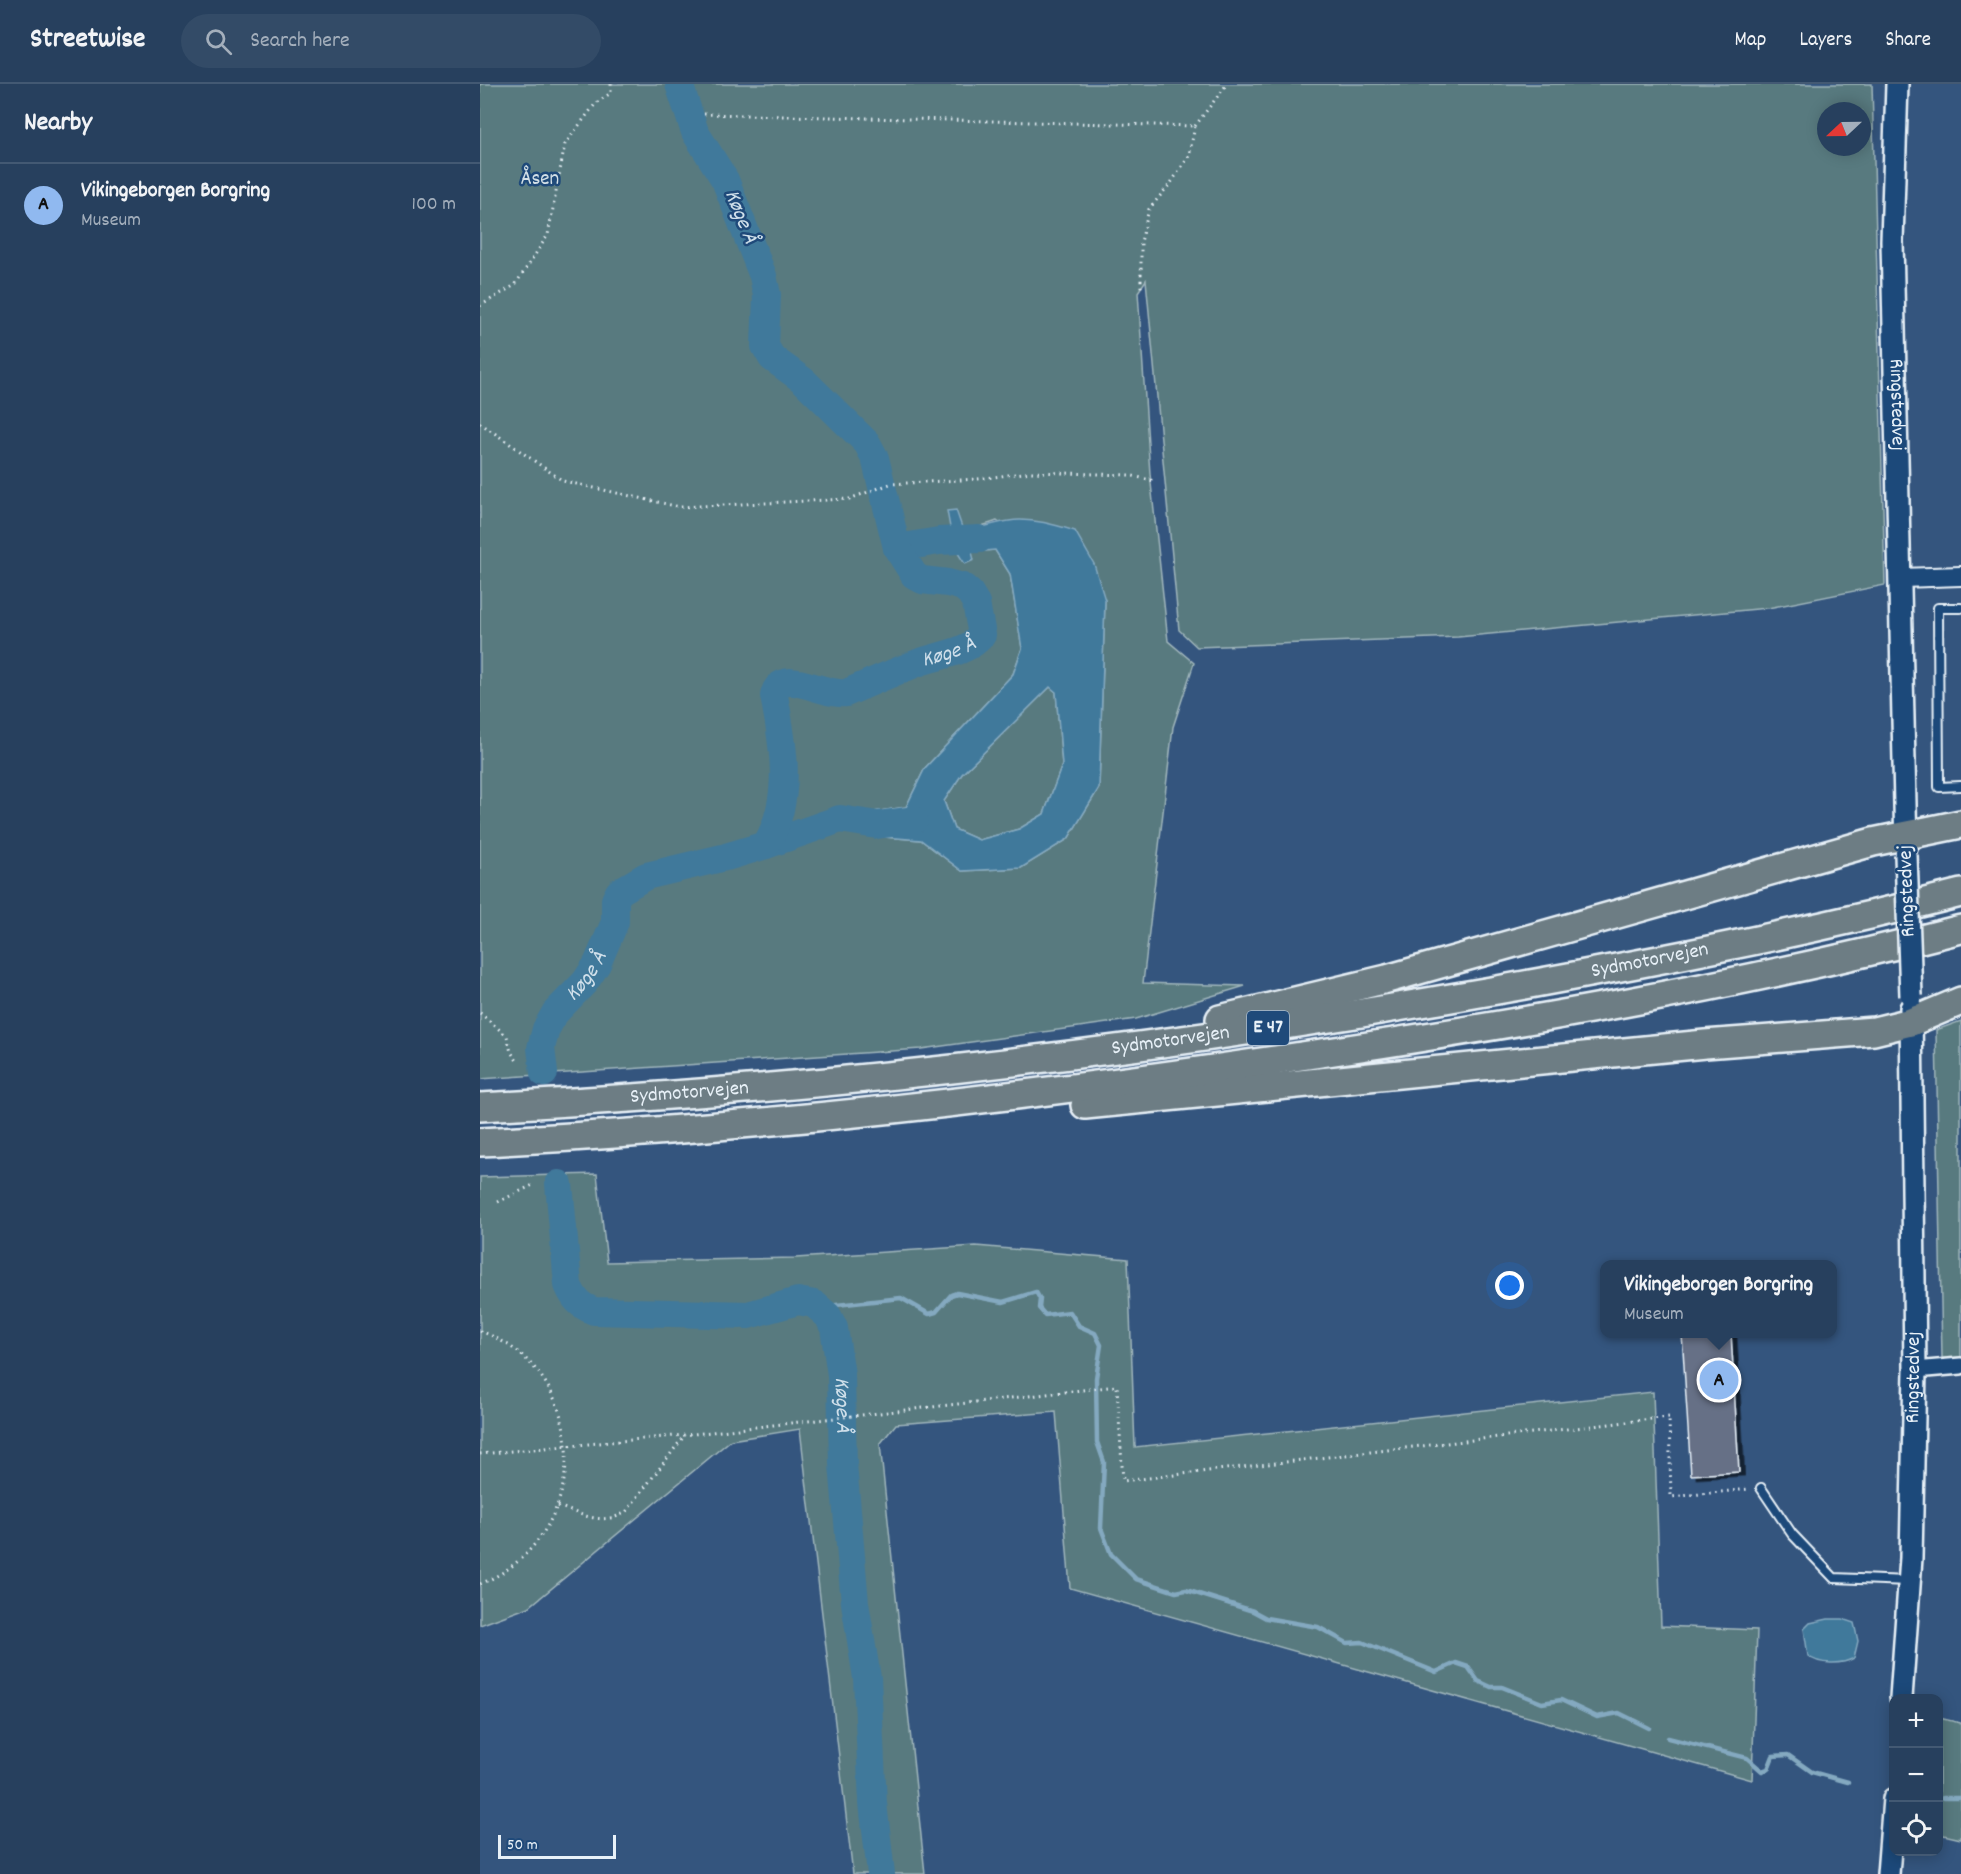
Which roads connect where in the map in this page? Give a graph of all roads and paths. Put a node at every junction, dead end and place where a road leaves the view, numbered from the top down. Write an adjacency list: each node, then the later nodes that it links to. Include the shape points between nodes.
1 (611, 84): 7 (path, via 610,93 596,103 565,144 548,235 515,285)
2 (1227, 84): 5 (path)
3 (1897, 84): 11 (main road, Ringstedvej, via 1892,241)
4 (704, 114): 5 (path)
5 (1195, 126): 6 (path, via 1189,156 1149,209 1141,242)
6 (1141, 290)
7 (480, 306)
8 (480, 423): 9 (path, via 563,482 680,507 849,499 890,484 1031,472 1129,475)
9 (1154, 481)
10 (1961, 576): 11 (street)
11 (1900, 578): 15 (main road, Ringstedvej)
12 (1961, 608): 13 (lane, via 1938,608 1940,787)
13 (1961, 786)
14 (1961, 824): 15 (highway)
15 (1906, 845): 19 (main road, Ringstedvej, bridge); 22 (highway, via 1226,1018 1132,1034 899,1061)
16 (1961, 893): 22 (highway, Sydmotorvejen / E 47, via 1773,937 1388,1009 1149,1046)
17 (1961, 930): 24 (highway, Sydmotorvejen / E 47, via 1762,974 1412,1040 1153,1078)
18 (1961, 1001): 19 (highway)
19 (1911, 1009): 24 (highway, via 1874,1031 1705,1044 939,1120); 30 (main road, Ringstedvej)
20 (480, 1013): 21 (path, via 507,1036)
21 (518, 1062)
22 (849, 1080): 23 (highway, Sydmotorvejen / E 47)
23 (480, 1107)
24 (830, 1118): 25 (highway, Sydmotorvejen / E 47)
25 (480, 1142)
26 (536, 1184): 27 (path)
27 (498, 1202)
28 (480, 1331): 32 (path, via 510,1346 543,1380 559,1412)
29 (1961, 1366): 30 (street)
30 (1915, 1370): 36 (main road, Ringstedvej)
31 (686, 1436): 32 (path); 34 (path, via 1117,1386 1123,1481 1669,1417 1671,1497); 35 (path, via 626,1512 616,1518 591,1519)
32 (567, 1447): 33 (path); 35 (path, via 567,1467)
33 (480, 1454)
34 (1761, 1488): 36 (lane, via 1792,1534 1834,1578)
35 (558, 1506): 37 (path, via 536,1545 520,1561)
36 (1909, 1581): 38 (main road, Ringstedvej)
37 (480, 1584)
38 (1901, 1694)
39 (1893, 1802): 40 (main road)
40 (1888, 1874)

